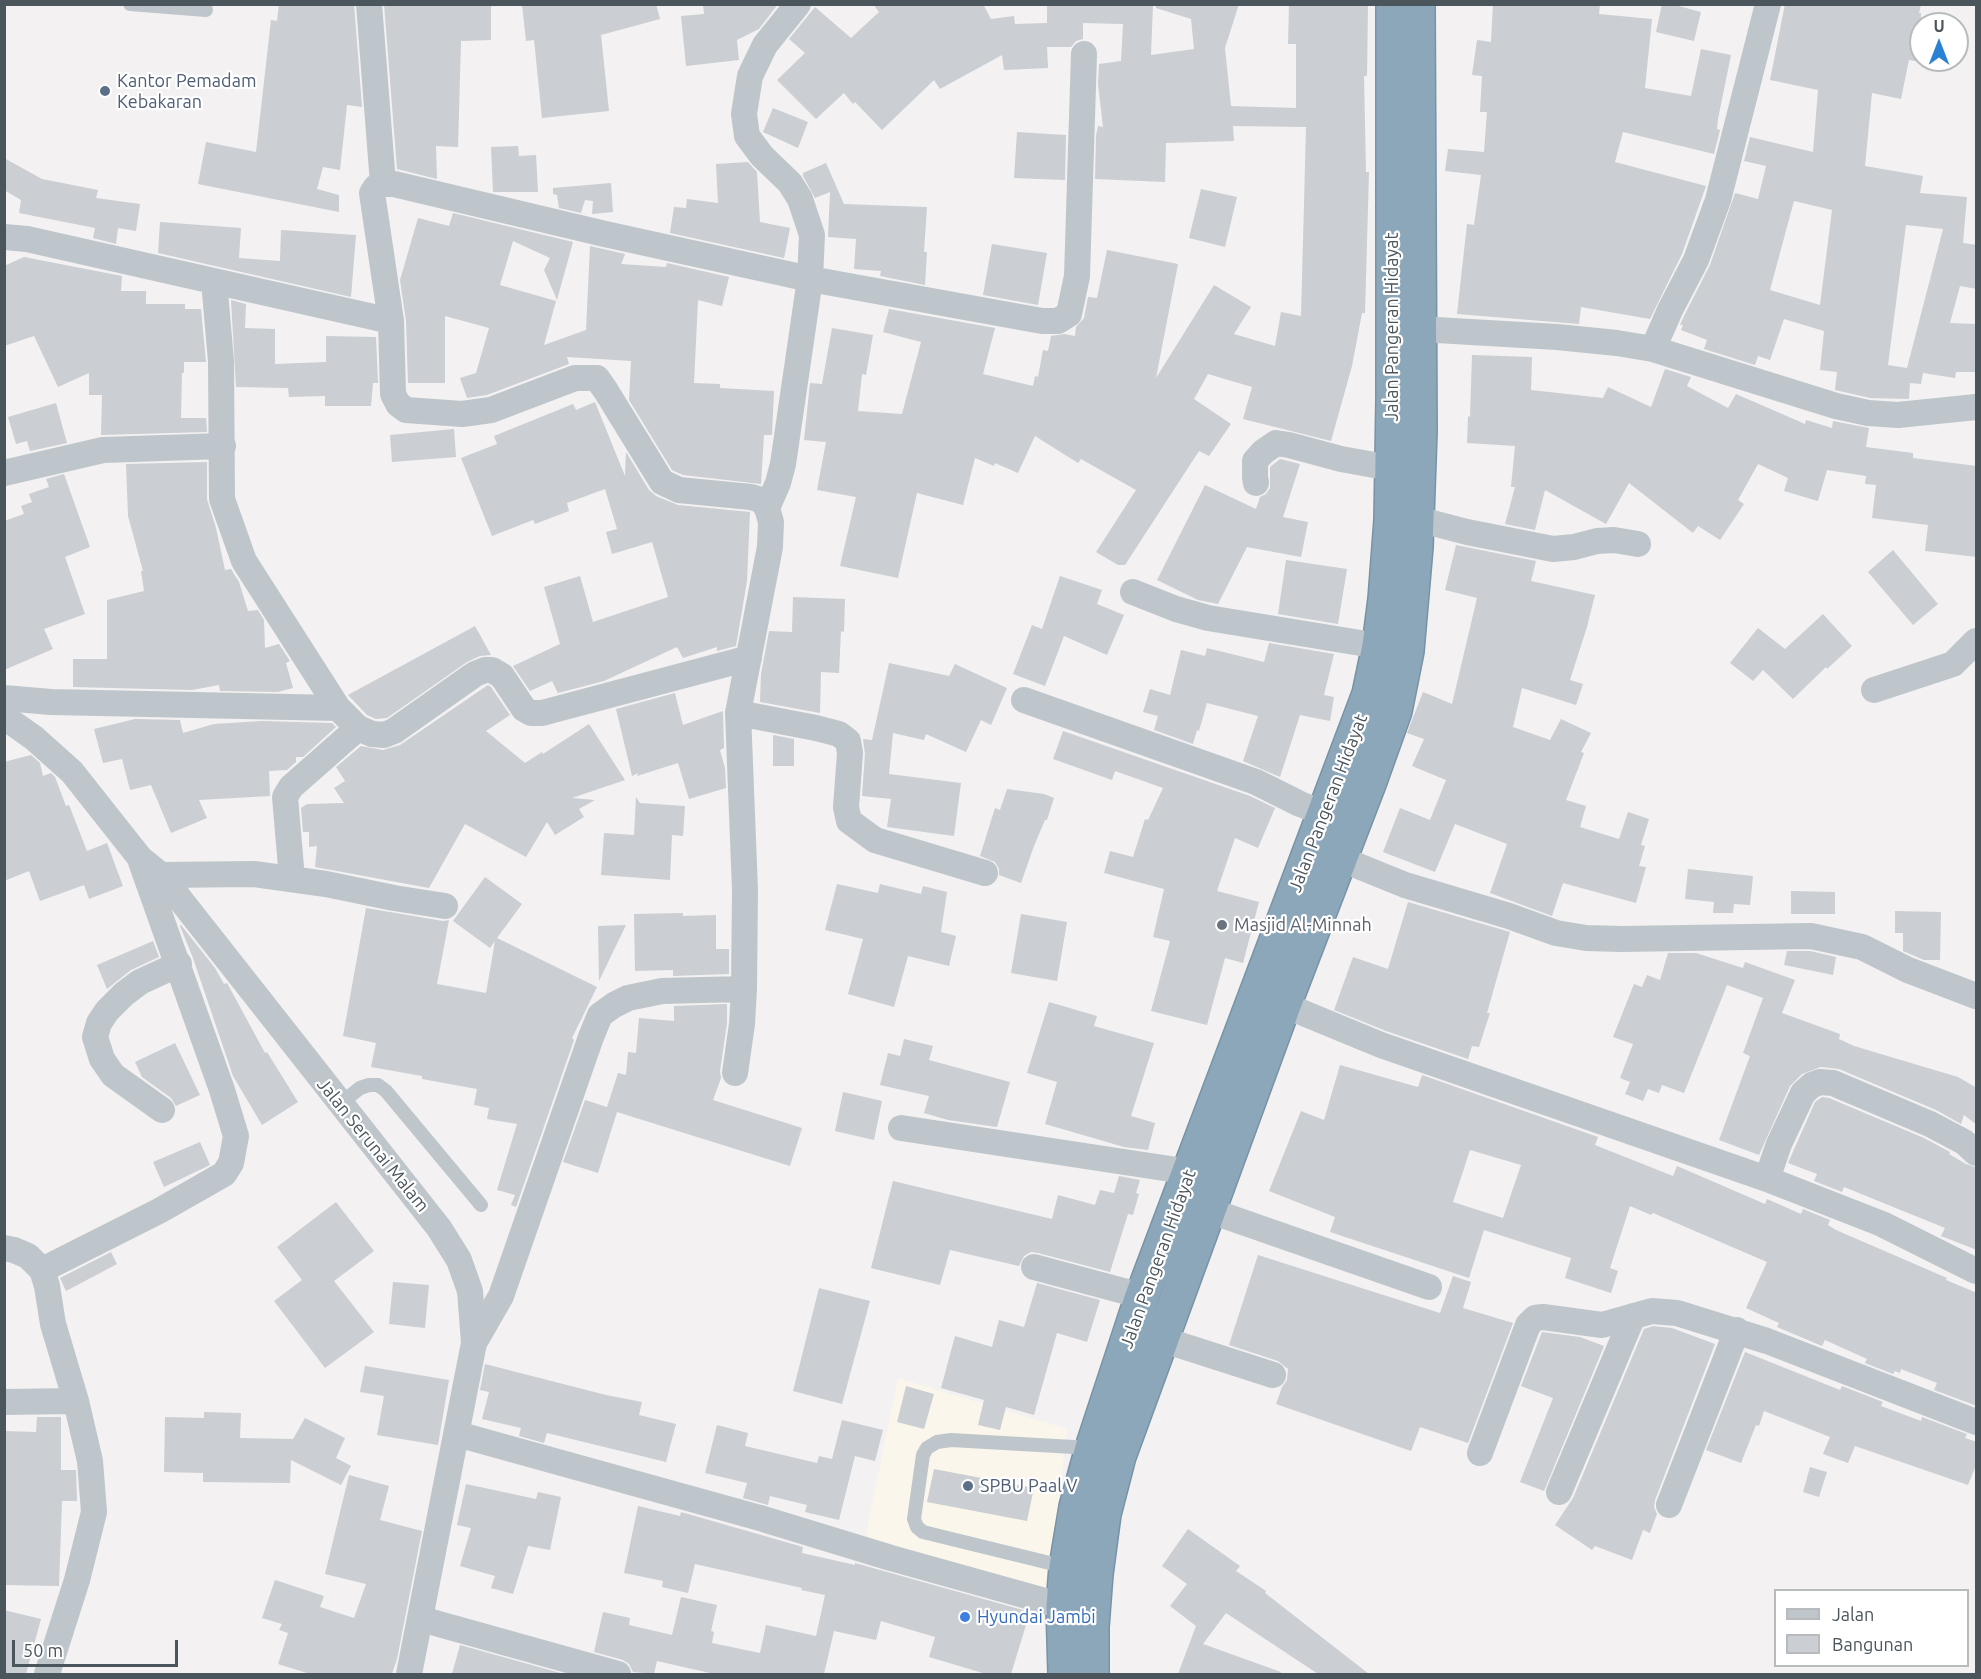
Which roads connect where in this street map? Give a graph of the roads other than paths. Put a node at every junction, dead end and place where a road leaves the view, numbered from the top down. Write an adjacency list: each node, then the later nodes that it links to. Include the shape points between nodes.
1 (130, 4): 7 (lane)
2 (369, 4): 9 (street)
3 (798, 4): 11 (street, via 765,45 750,76 744,114 747,136 800,199 812,235)
4 (1393, 4): 14 (highway, Jalan Pangeran Hidayat)
5 (1418, 4): 14 (highway, Jalan Pangeran Hidayat, via 1420,112)
6 (1768, 4): 15 (street, via 1718,200 1696,260)
7 (206, 10)
8 (1084, 54): 11 (street, via 1077,276 1069,314 1058,321 1042,321)
9 (383, 184): 11 (street); 13 (street, via 372,193 372,202)
10 (4, 237): 12 (street)
11 (810, 279): 21 (street, via 783,464)
12 (214, 281): 13 (street); 17 (street)
13 (391, 321): 21 (street, via 393,394 406,410 462,414 491,410 575,378 597,378 662,482 679,490 751,497 761,500)
14 (1406, 328): 15 (street); 18 (highway, Jalan Pangeran Hidayat); 22 (highway, Jalan Pangeran Hidayat, via 1420,431)
15 (1653, 349): 16 (street, via 1868,413 1898,415)
16 (1977, 407)
17 (223, 446): 19 (street, via 103,450); 31 (street, via 222,499 244,561)
18 (1391, 468): 20 (street, via 1276,443 1255,462); 26 (highway, Jalan Pangeran Hidayat, via 1391,520)
19 (4, 473)
20 (1256, 483)
21 (767, 508): 27 (street, via 770,547)
22 (1417, 519): 23 (street, via 1553,549 1596,541); 37 (highway, Jalan Pangeran Hidayat, via 1407,651 1395,711)
23 (1638, 544)
24 (1133, 592): 26 (street, via 1208,618)
25 (1977, 641): 28 (street, via 1953,664)
26 (1379, 646): 35 (highway, Jalan Pangeran Hidayat, via 1369,694)
27 (749, 658): 32 (street); 34 (street, via 542,713 524,709 502,676 485,670 394,731 372,734)
28 (1874, 690)
29 (4, 698): 31 (street)
30 (1024, 700): 35 (street, via 1256,782)
31 (338, 708): 34 (street)
32 (738, 713): 38 (street, via 839,734 848,741 850,753 846,807 849,821 875,840); 43 (street, via 745,890)
33 (4, 717): 36 (street, Jalan Serunai Malam, via 72,772)
34 (358, 728): 40 (street, via 285,796)
35 (1323, 813): 45 (highway, Jalan Pangeran Hidayat)
36 (140, 858): 39 (street, Jalan Serunai Malam); 42 (street)
37 (1341, 859): 44 (street, via 1405,885 1556,933 1622,939 1811,936 1862,947 1908,970); 45 (highway, Jalan Pangeran Hidayat)
38 (985, 873)
39 (160, 875): 40 (street, via 254,874); 47 (street, Jalan Serunai Malam)
40 (292, 879): 41 (street)
41 (445, 906)
42 (179, 964): 48 (street, via 124,994 99,1023 95,1038 113,1075); 57 (street, via 236,1136 231,1163 224,1174 169,1206)
43 (744, 989): 46 (street); 64 (street, via 662,991 628,998 600,1015 501,1296)
44 (1977, 996)
45 (1270, 999): 51 (highway, Jalan Pangeran Hidayat); 52 (street, via 1381,1045); 54 (highway, Jalan Pangeran Hidayat)
46 (735, 1072)
47 (340, 1104): 53 (lane, via 360,1088 378,1085); 64 (street, Jalan Serunai Malam, via 439,1228 459,1260 470,1291)
48 (162, 1110)
49 (901, 1128): 51 (street)
50 (1977, 1153): 52 (street, via 1964,1142 1912,1116 1833,1083 1820,1082 1803,1093)
51 (1190, 1172): 60 (highway, Jalan Pangeran Hidayat)
52 (1767, 1179): 58 (street, via 1882,1224)
53 (481, 1205)
54 (1208, 1210): 59 (street); 63 (highway, Jalan Pangeran Hidayat)
55 (4, 1248): 57 (street, via 28,1256)
56 (1034, 1267): 60 (street)
57 (42, 1270): 66 (street)
58 (1977, 1271)
59 (1429, 1287)
60 (1142, 1296): 70 (highway, Jalan Pangeran Hidayat)
61 (1633, 1316): 62 (street, via 1665,1311); 71 (street, via 1602,1325 1543,1317 1528,1324); 72 (street)
62 (1737, 1330): 68 (street); 73 (street)
63 (1161, 1339): 65 (street); 70 (highway, Jalan Pangeran Hidayat)
64 (474, 1343): 69 (street, Jalan Serunai Malam)
65 (1274, 1375)
66 (76, 1401): 67 (street); 77 (street, via 90,1461 94,1512)
67 (4, 1402)
68 (1977, 1422)
69 (457, 1434): 75 (street); 76 (street, Jalan Serunai Malam)
70 (1105, 1452): 74 (highway, Jalan Pangeran Hidayat, via 1076,1507); 74 (lane, via 951,1440 937,1442 923,1455 914,1519 923,1532)
71 (1480, 1453)
72 (1559, 1492)
73 (1669, 1505)
74 (1081, 1571): 75 (highway, Jalan Pangeran Hidayat); 81 (highway, Jalan Pangeran Hidayat, via 1092,1628)
75 (1063, 1606): 80 (highway, Jalan Pangeran Hidayat)
76 (421, 1619): 78 (street, Jalan Serunai Malam); 79 (street)
77 (47, 1674)
78 (409, 1674)
79 (618, 1674)
80 (1065, 1674)
81 (1092, 1674)

